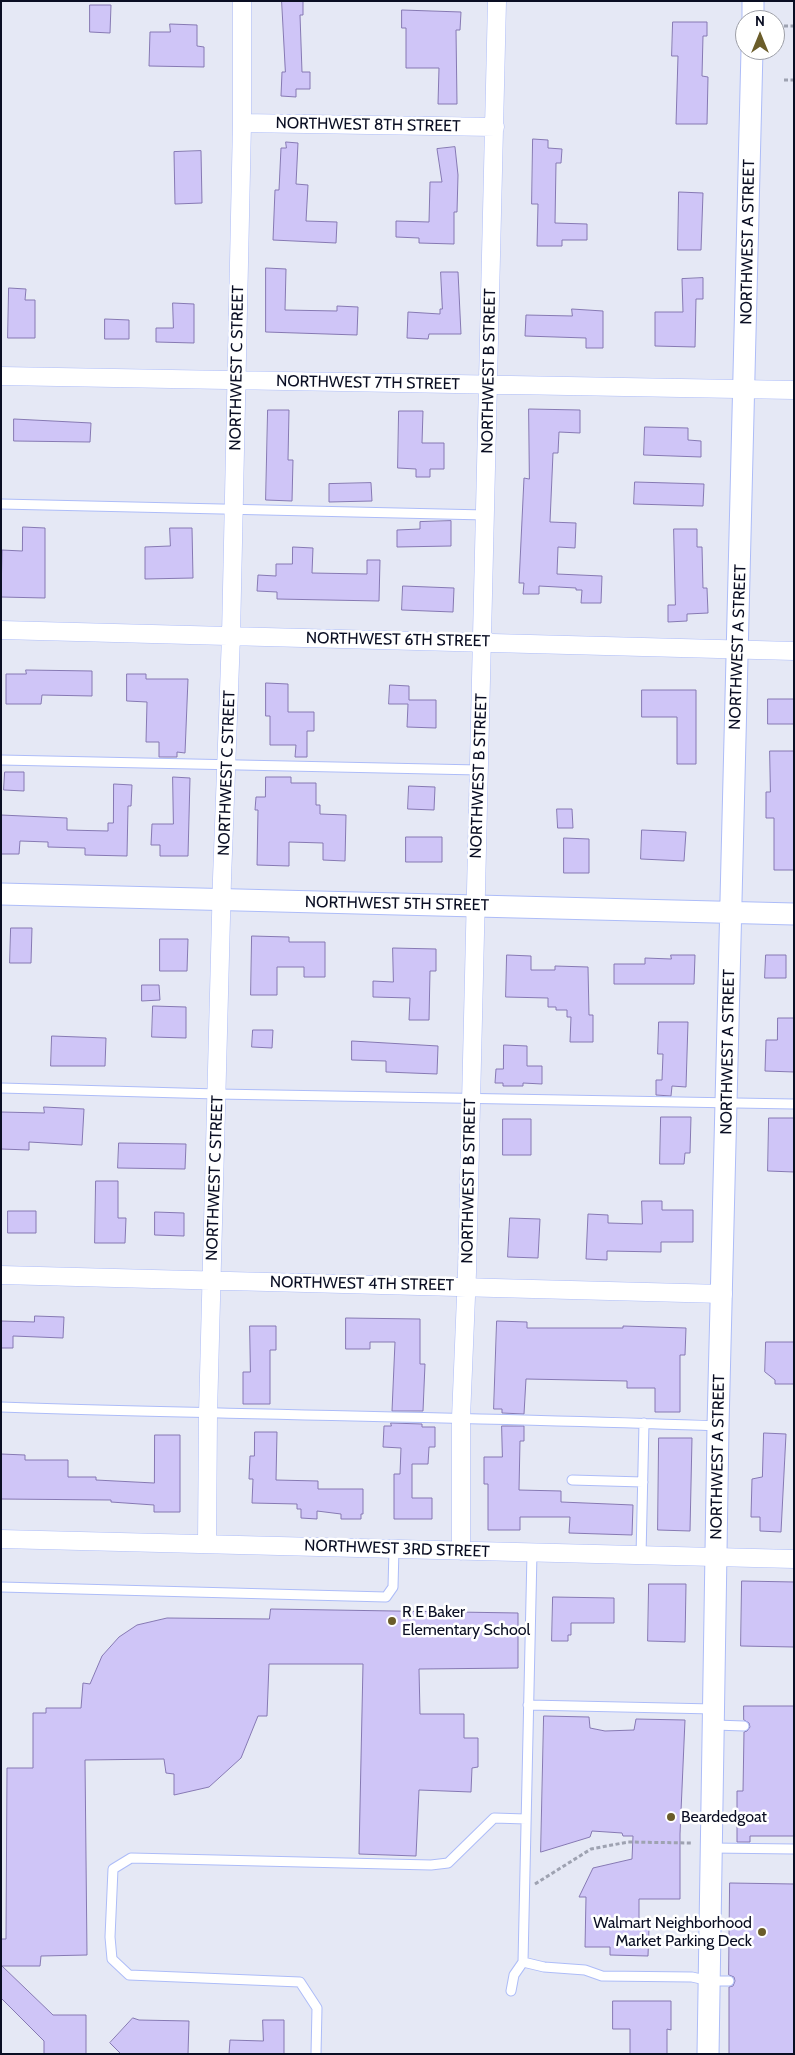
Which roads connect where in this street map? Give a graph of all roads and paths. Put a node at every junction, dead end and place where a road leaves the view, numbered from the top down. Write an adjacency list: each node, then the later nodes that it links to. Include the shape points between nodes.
1 (242, 1): 6 (street, NORTHWEST C STREET)
2 (497, 1): 7 (street, NORTHWEST B STREET)
3 (752, 60): 11 (street, NORTHWEST A STREET)
4 (784, 80): 5 (path)
5 (794, 80)
6 (242, 123): 7 (street, NORTHWEST 8TH STREET); 9 (street, NORTHWEST C STREET)
7 (495, 126): 10 (street, NORTHWEST B STREET)
8 (1, 376): 9 (street, NORTHWEST 7TH STREET)
9 (236, 380): 10 (street, NORTHWEST 7TH STREET); 14 (street, NORTHWEST C STREET)
10 (489, 385): 11 (street, NORTHWEST 7TH STREET); 15 (street, NORTHWEST B STREET)
11 (744, 390): 12 (street, NORTHWEST 7TH STREET); 19 (street, NORTHWEST A STREET)
12 (794, 390)
13 (1, 504): 14 (lane)
14 (234, 510): 15 (lane); 17 (street, NORTHWEST C STREET)
15 (486, 515): 18 (street, NORTHWEST B STREET)
16 (1, 630): 17 (street, NORTHWEST 6TH STREET)
17 (231, 636): 18 (street, NORTHWEST 6TH STREET); 22 (street, NORTHWEST C STREET)
18 (482, 642): 19 (street, NORTHWEST 6TH STREET); 23 (street, NORTHWEST B STREET)
19 (738, 649): 20 (street, NORTHWEST 6TH STREET); 27 (street, NORTHWEST A STREET)
20 (794, 650)
21 (1, 760): 22 (lane)
22 (228, 764): 23 (lane); 25 (street, NORTHWEST C STREET)
23 (479, 770): 26 (street, NORTHWEST B STREET)
24 (1, 894): 25 (street, NORTHWEST 5TH STREET)
25 (222, 900): 26 (street, NORTHWEST 5TH STREET); 30 (street, NORTHWEST C STREET)
26 (475, 906): 27 (street, NORTHWEST 5TH STREET); 31 (street, NORTHWEST B STREET)
27 (731, 913): 28 (street, NORTHWEST 5TH STREET); 32 (street, NORTHWEST A STREET)
28 (794, 914)
29 (1, 1088): 30 (lane)
30 (217, 1094): 31 (lane); 35 (street, NORTHWEST C STREET)
31 (471, 1098): 32 (lane); 36 (street, NORTHWEST B STREET)
32 (727, 1103): 33 (lane); 37 (street, NORTHWEST A STREET)
33 (794, 1104)
34 (1, 1276): 35 (street, NORTHWEST 4TH STREET)
35 (212, 1281): 36 (street, NORTHWEST 4TH STREET); 39 (street, NORTHWEST C STREET)
36 (466, 1286): 37 (street, NORTHWEST 4TH STREET); 40 (street, NORTHWEST B STREET)
37 (723, 1294): 42 (street, NORTHWEST A STREET)
38 (1, 1407): 39 (lane)
39 (208, 1414): 40 (lane); 46 (street, NORTHWEST C STREET)
40 (461, 1418): 41 (lane); 48 (street, NORTHWEST B STREET)
41 (644, 1422): 42 (lane); 44 (lane)
42 (718, 1426): 51 (street, NORTHWEST A STREET)
43 (572, 1480): 44 (lane)
44 (643, 1482): 50 (lane)
45 (1, 1539): 46 (street, NORTHWEST 3RD STREET)
46 (207, 1544): 47 (street, NORTHWEST 3RD STREET)
47 (394, 1549): 48 (street, NORTHWEST 3RD STREET); 53 (lane, via 393,1588 386,1597)
48 (461, 1551): 49 (street, NORTHWEST 3RD STREET)
49 (532, 1553): 50 (street, NORTHWEST 3RD STREET); 54 (lane)
50 (641, 1556): 51 (street, NORTHWEST 3RD STREET)
51 (716, 1558): 52 (street, NORTHWEST 3RD STREET); 55 (street, NORTHWEST A STREET)
52 (794, 1559)
53 (1, 1587)
54 (528, 1705): 55 (lane); 57 (lane)
55 (714, 1717): 56 (lane); 59 (street, NORTHWEST A STREET)
56 (744, 1726)
57 (526, 1819): 61 (lane); 65 (lane, via 494,1818 448,1863 131,1858 113,1869 112,1959 129,1975 300,1982 317,2008)
58 (691, 1843): 61 (path, via 628,1842 592,1849)
59 (712, 1848): 60 (lane); 63 (street, NORTHWEST A STREET)
60 (794, 1849)
61 (524, 1890): 62 (lane)
62 (523, 1962): 63 (lane, via 585,1970 602,1976); 64 (lane, via 514,1975)
63 (720, 1981): 66 (street, NORTHWEST A STREET)
64 (511, 1991)
65 (316, 2054)
66 (708, 2054)

